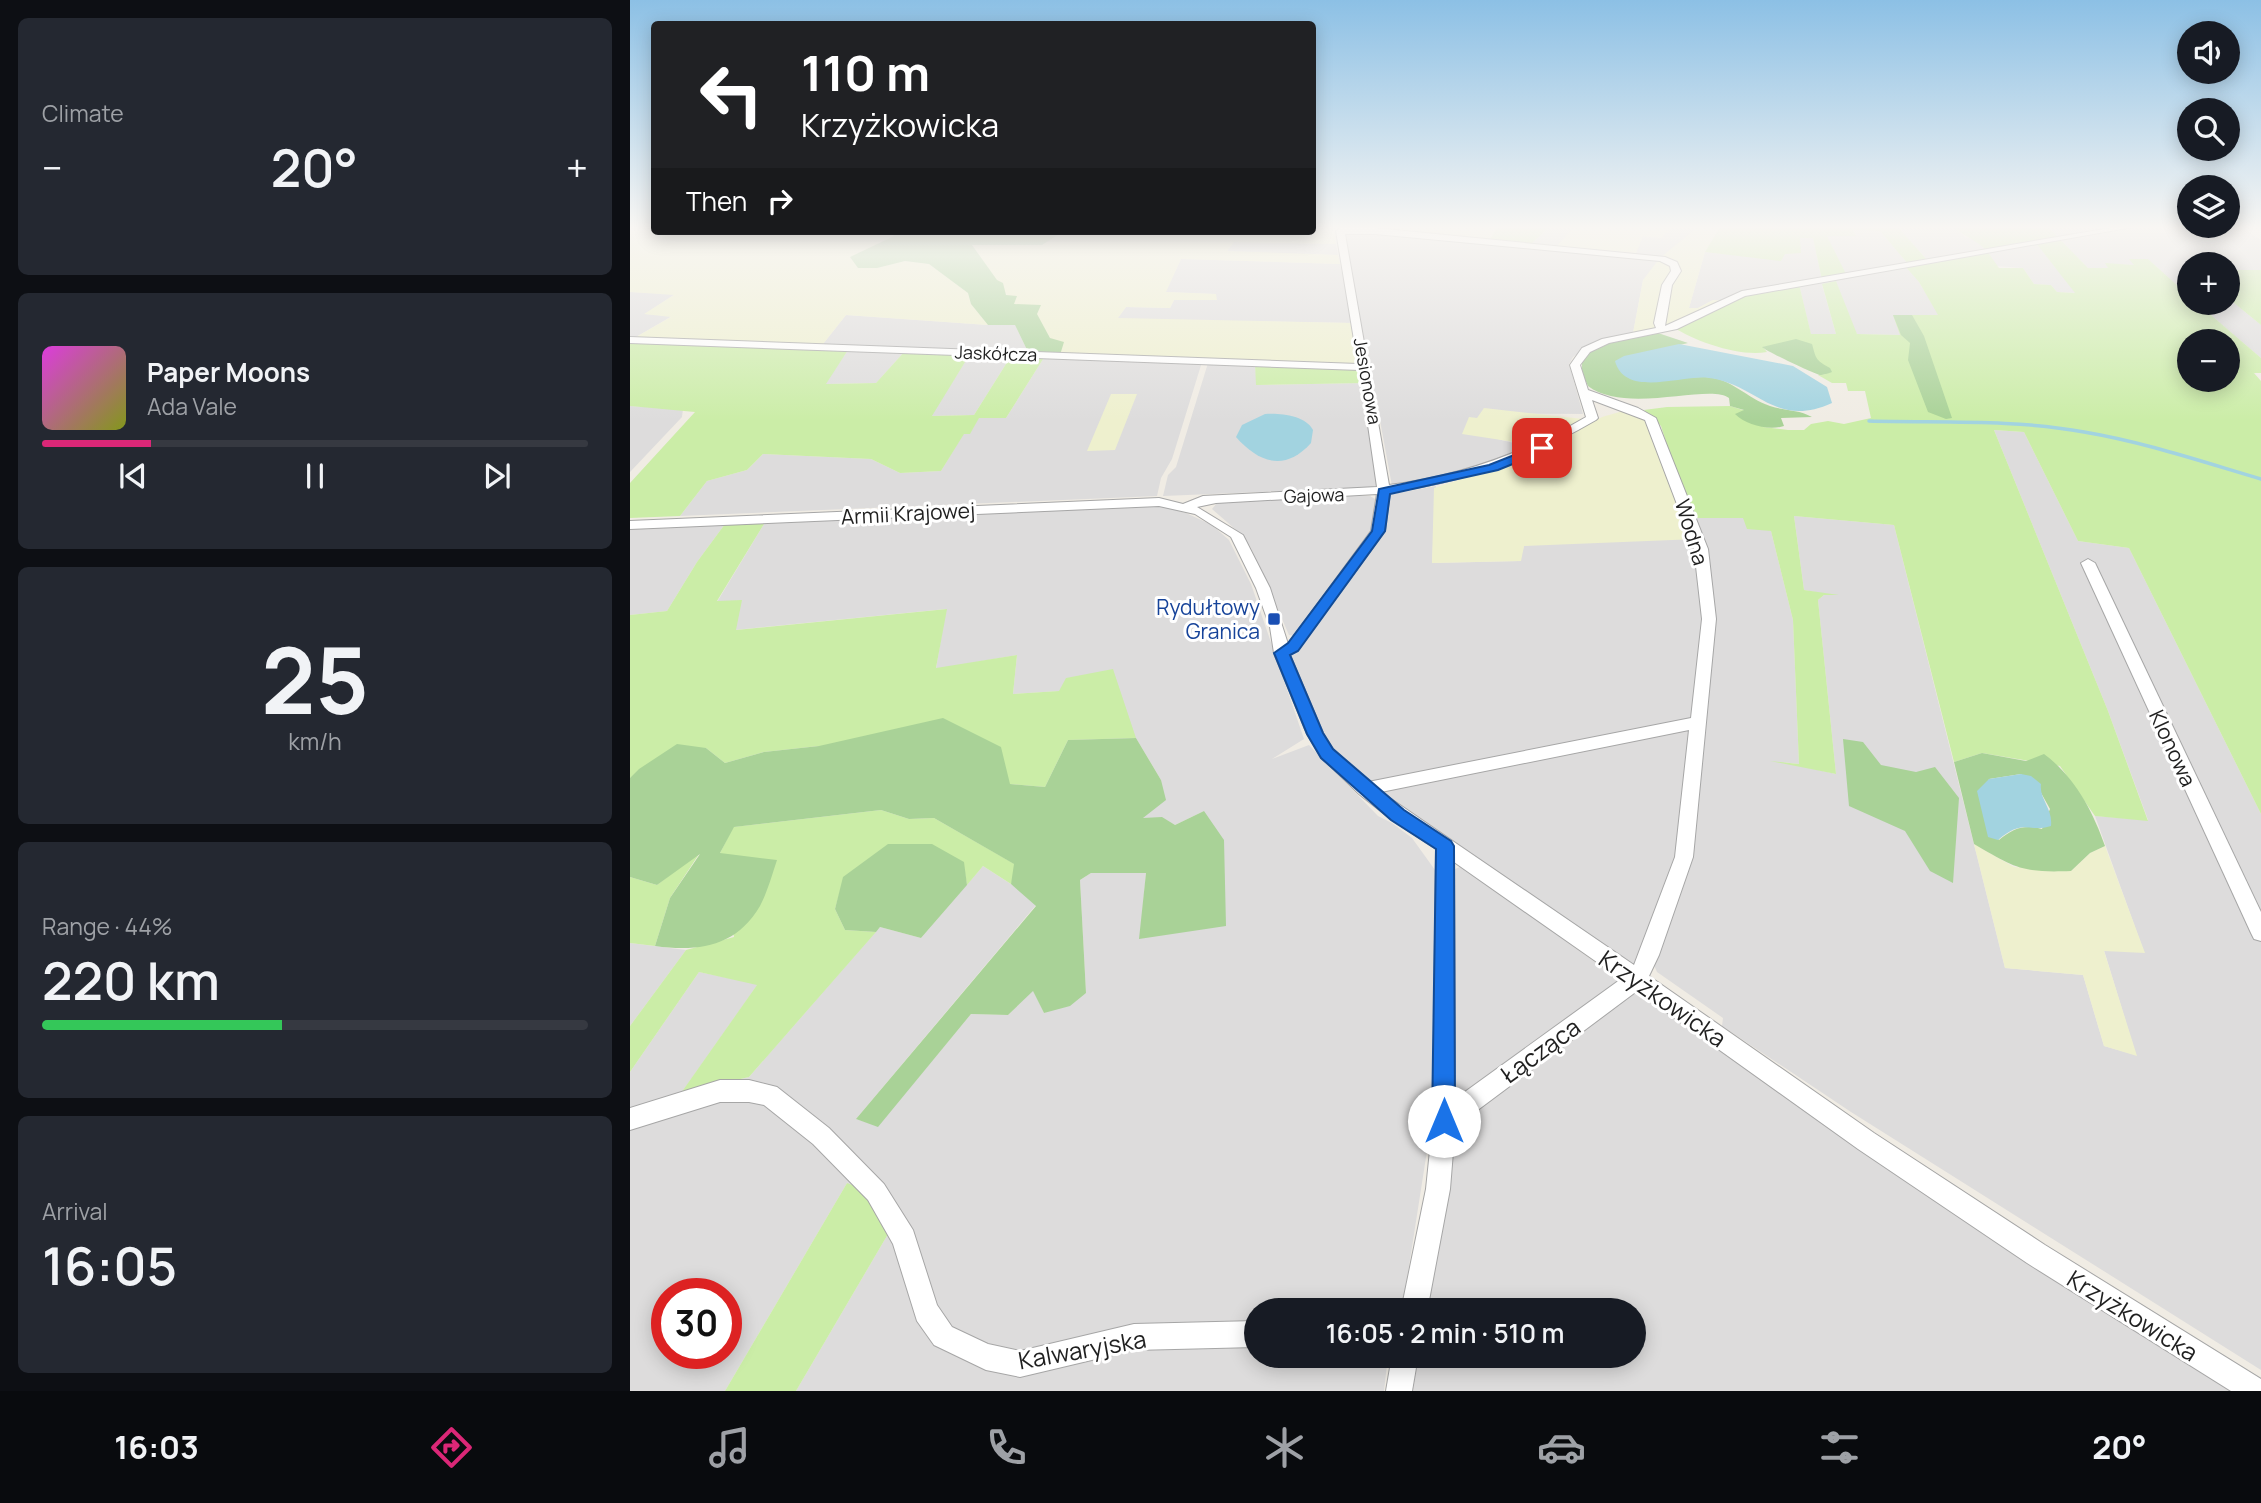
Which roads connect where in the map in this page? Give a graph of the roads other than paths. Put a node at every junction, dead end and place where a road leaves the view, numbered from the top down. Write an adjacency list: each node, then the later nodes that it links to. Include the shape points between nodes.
1 (1350, 292): 6 (street, Jesionowa)
2 (1666, 292): 4 (street, Jesionowa, via 1659,323)
3 (1760, 292): 4 (street)
4 (1662, 329): 7 (street, via 1586,350 1574,365)
5 (630, 340): 6 (street, Jaskółcza)
6 (1364, 367): 10 (street, Jesionowa)
7 (1584, 392): 8 (street, Wodna); 9 (street)
8 (1624, 407): 9 (street); 15 (street, Wodna, via 1650,418 1701,549 1709,619)
9 (1592, 418): 10 (street, Gajowa, via 1514,460)
10 (1384, 492): 11 (street, Gajowa, via 1216,499); 14 (street, Jesionowa, via 1378,531 1293,647)
11 (1186, 507): 12 (street, Armii Krajowej, via 1132,502); 14 (street, Krzyżkowicka, via 1225,526 1242,544 1263,588)
12 (630, 525)
13 (2088, 563): 18 (street, Klonowa)
14 (1282, 653): 16 (street, Krzyżkowicka, via 1315,734 1327,753)
15 (1698, 722): 16 (street); 19 (street, Wodna, via 1684,857)
16 (1365, 789): 17 (street, Krzyżkowicka)
17 (1445, 846): 19 (street, Krzyżkowicka); 21 (street)
18 (2261, 933)
19 (1637, 979): 21 (street, Łącząca); 26 (street, Krzyżkowicka, via 1900,1164)
20 (630, 1119): 23 (street, Kalwaryjska, via 720,1091 769,1095 821,1136 876,1192 904,1239 926,1312 943,1336 986,1357 1020,1364 1134,1337)
21 (1444, 1121): 22 (street, via 1438,1189)
22 (1417, 1298)
23 (1244, 1334)
24 (1403, 1368): 25 (street)
25 (1399, 1391)
26 (2255, 1391)

